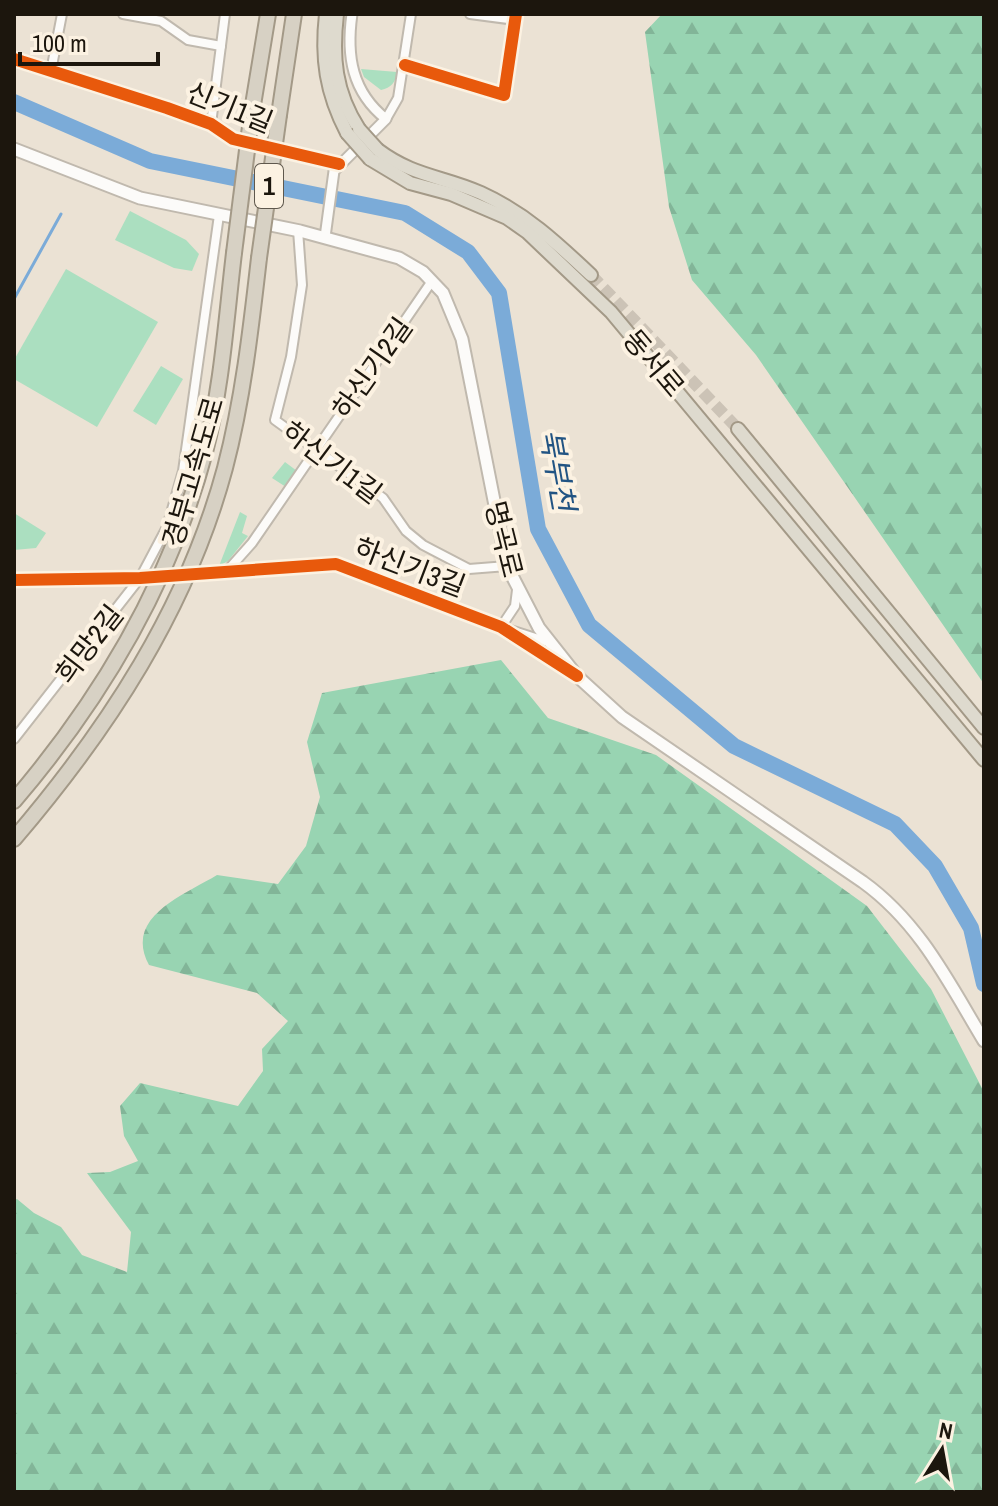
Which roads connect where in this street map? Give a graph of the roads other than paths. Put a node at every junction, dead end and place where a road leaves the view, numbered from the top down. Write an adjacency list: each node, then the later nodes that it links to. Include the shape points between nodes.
1 (62, 14): 17 (street)
2 (123, 14): 13 (street)
3 (172, 14): 13 (street)
4 (225, 14): 14 (street)
5 (268, 14): 43 (highway, 경부고속도로 / 1, bridge, via 206,449 164,571 114,667)
6 (294, 14): 44 (highway, 경부고속도로 / 1, bridge, via 233,432 214,504 157,638 115,710)
7 (326, 14): 20 (highway, 동서로, via 322,43 329,95)
8 (337, 14): 20 (highway, 동서로, via 335,72)
9 (352, 14): 18 (street, via 349,61 355,81)
10 (411, 14): 16 (street)
11 (470, 14): 12 (street)
12 (515, 17): 16 (street, via 504,95)
13 (163, 23): 14 (street, via 188,40)
14 (221, 46): 19 (street)
15 (14, 59): 17 (street, 신기1길)
16 (405, 65): 18 (street, via 398,98)
17 (51, 71): 19 (street, 신기1길)
18 (386, 119): 23 (street)
19 (211, 124): 23 (street, 신기1길, via 233,139)
20 (353, 131): 22 (highway, 동서로, bridge)
21 (14, 149): 24 (main road, 명곡로, via 126,194)
22 (374, 155): 27 (highway, 동서로, via 505,206 538,225); 42 (highway, 동서로, via 410,183 507,218 611,312)
23 (337, 167): 26 (street)
24 (219, 215): 25 (main road, 명곡로); 34 (street, 희망2길, via 178,493)
25 (298, 230): 26 (main road, 명곡로); 30 (street, 하신기1길, via 302,285 275,420)
26 (325, 237): 28 (main road, 명곡로, via 399,258)
27 (591, 275)
28 (432, 281): 30 (street, 하신기2길); 31 (main road, 명곡로, via 450,304 462,339)
29 (738, 429): 40 (highway)
30 (317, 449): 31 (street, 하신기1길, via 383,498 423,545 469,569); 32 (street, 하신기2길, via 252,543)
31 (507, 566): 36 (main road, 명곡로)
32 (226, 571): 33 (street, 하신기3길); 37 (street, 하신기3길, via 336,564)
33 (209, 572)
34 (140, 578): 35 (street); 41 (street, 희망2길)
35 (14, 580)
36 (517, 590): 37 (street, via 515,606); 38 (main road, 명곡로)
37 (501, 627): 38 (street); 39 (street, 하신기3길)
38 (550, 642): 39 (main road, 명곡로)
39 (577, 676): 45 (main road, 명곡로, via 622,717 880,895 929,949)
40 (984, 728)
41 (14, 739)
42 (984, 760)
43 (14, 801)
44 (14, 839)
45 (984, 1041)

